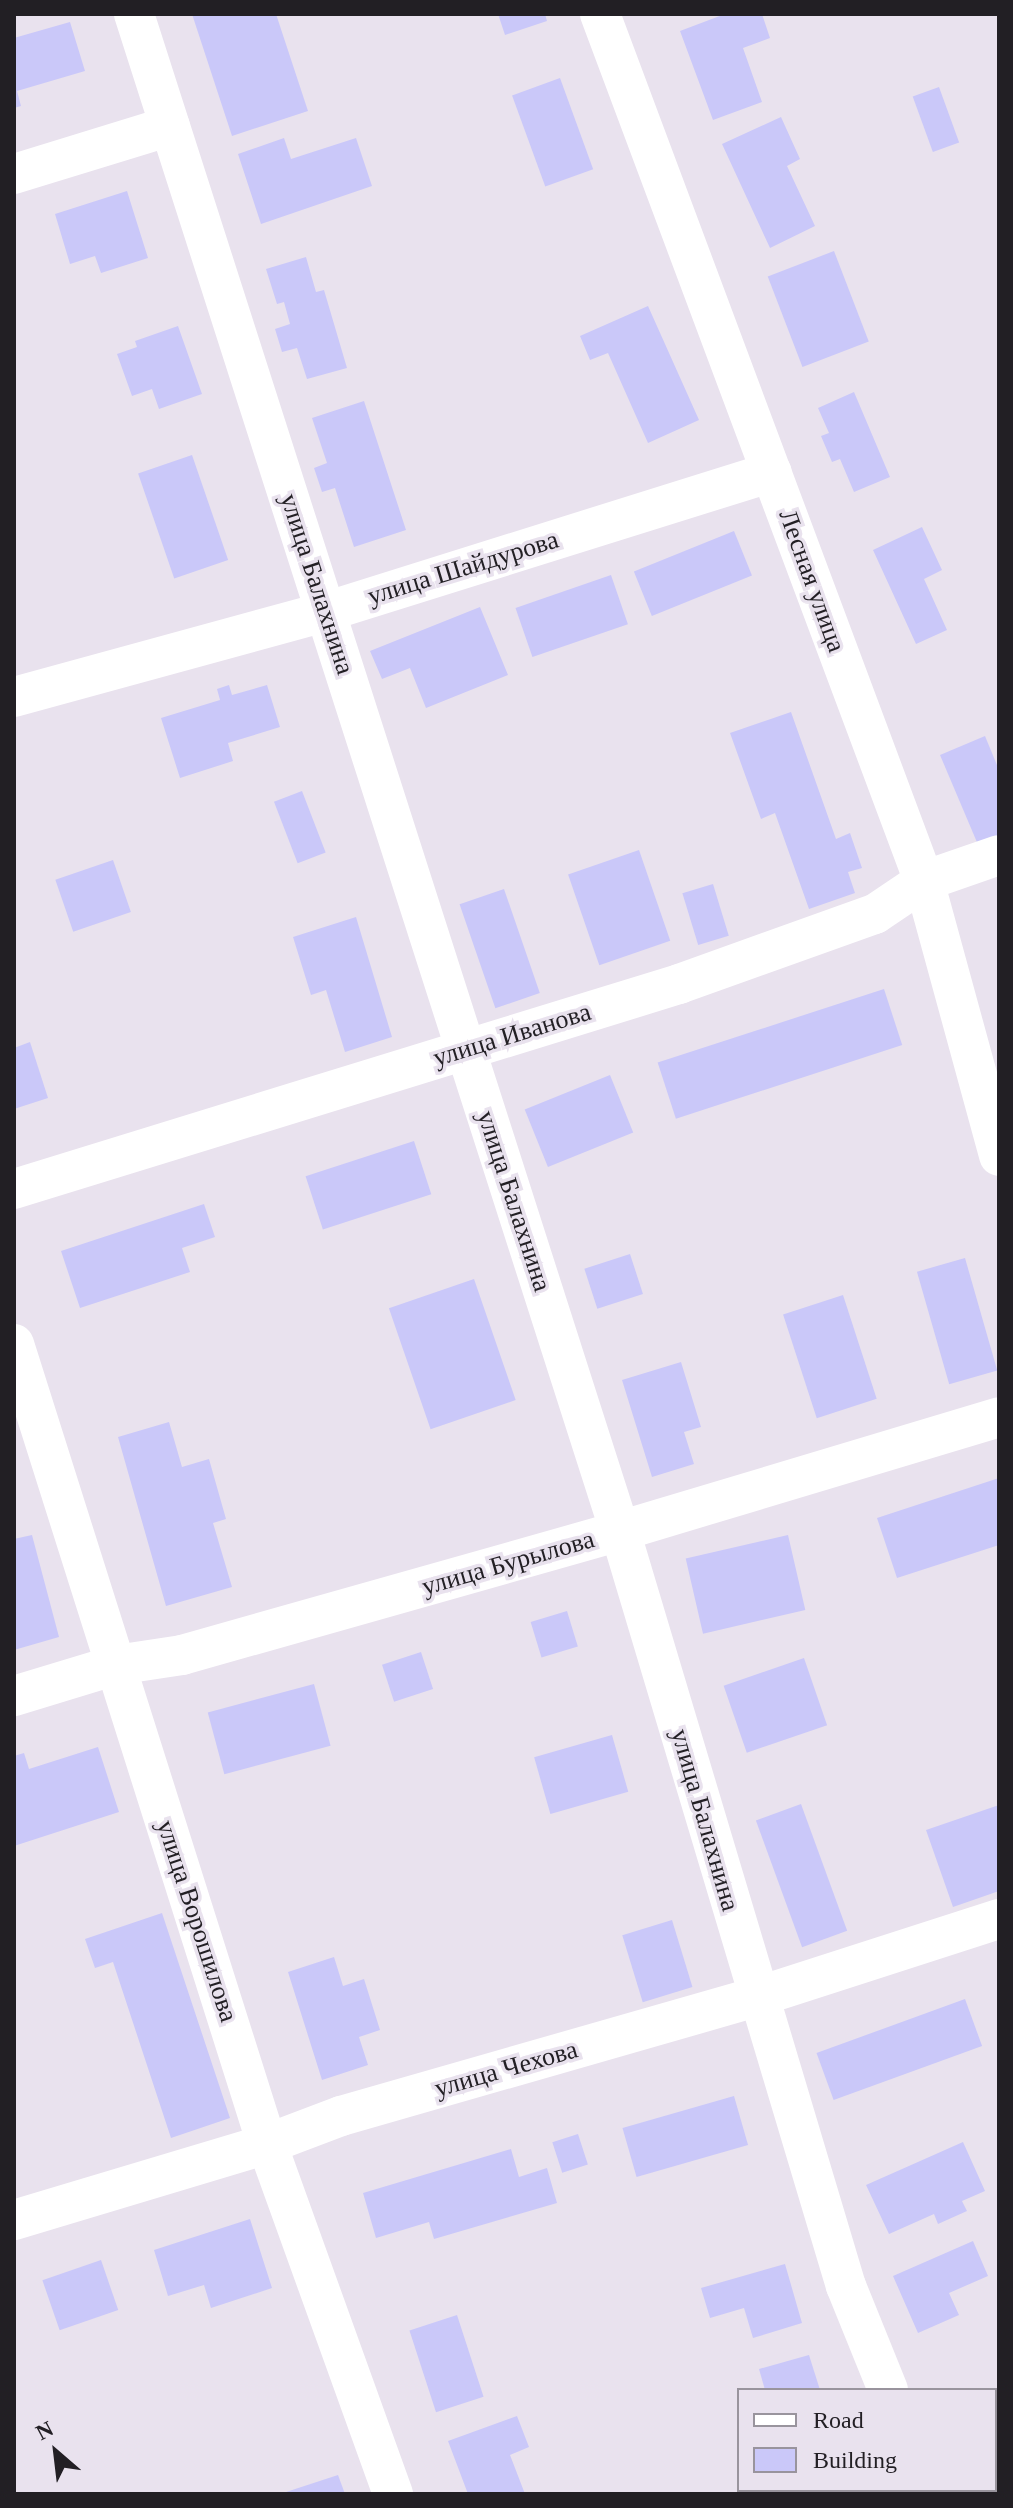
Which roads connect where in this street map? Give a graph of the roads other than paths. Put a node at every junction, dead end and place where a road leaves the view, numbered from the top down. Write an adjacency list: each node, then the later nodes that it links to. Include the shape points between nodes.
1 (134, 14): 3 (street, улица Балахнина)
2 (600, 14): 5 (street, Лесная улица)
3 (170, 126): 4 (street); 6 (street, улица Балахнина)
4 (14, 174)
5 (772, 472): 6 (street, улица Шайдурова); 9 (street, Лесная улица)
6 (325, 612): 7 (street, улица Шайдурова); 10 (street, улица Балахнина)
7 (14, 697)
8 (999, 855): 9 (street, улица Иванова)
9 (924, 881): 10 (street, улица Иванова, via 875,914 679,984); 11 (street, Лесная улица)
10 (466, 1049): 12 (street, улица Иванова); 15 (street, улица Балахнина)
11 (999, 1156)
12 (14, 1189)
13 (14, 1344): 16 (street, улица Ворошилова)
14 (999, 1417): 15 (street, улица Бурылова)
15 (620, 1531): 16 (street, улица Бурылова, via 182,1655); 19 (street, улица Балахнина)
16 (116, 1665): 17 (street, улица Бурылова); 20 (street, улица Ворошилова)
17 (14, 1696)
18 (999, 1919): 19 (street, улица Чехова)
19 (757, 1997): 20 (street, улица Чехова, via 341,2116); 22 (street, улица Балахнина, via 846,2286)
20 (267, 2144): 21 (street, улица Чехова); 23 (street, улица Ворошилова)
21 (14, 2220)
22 (887, 2388)
23 (393, 2494)

